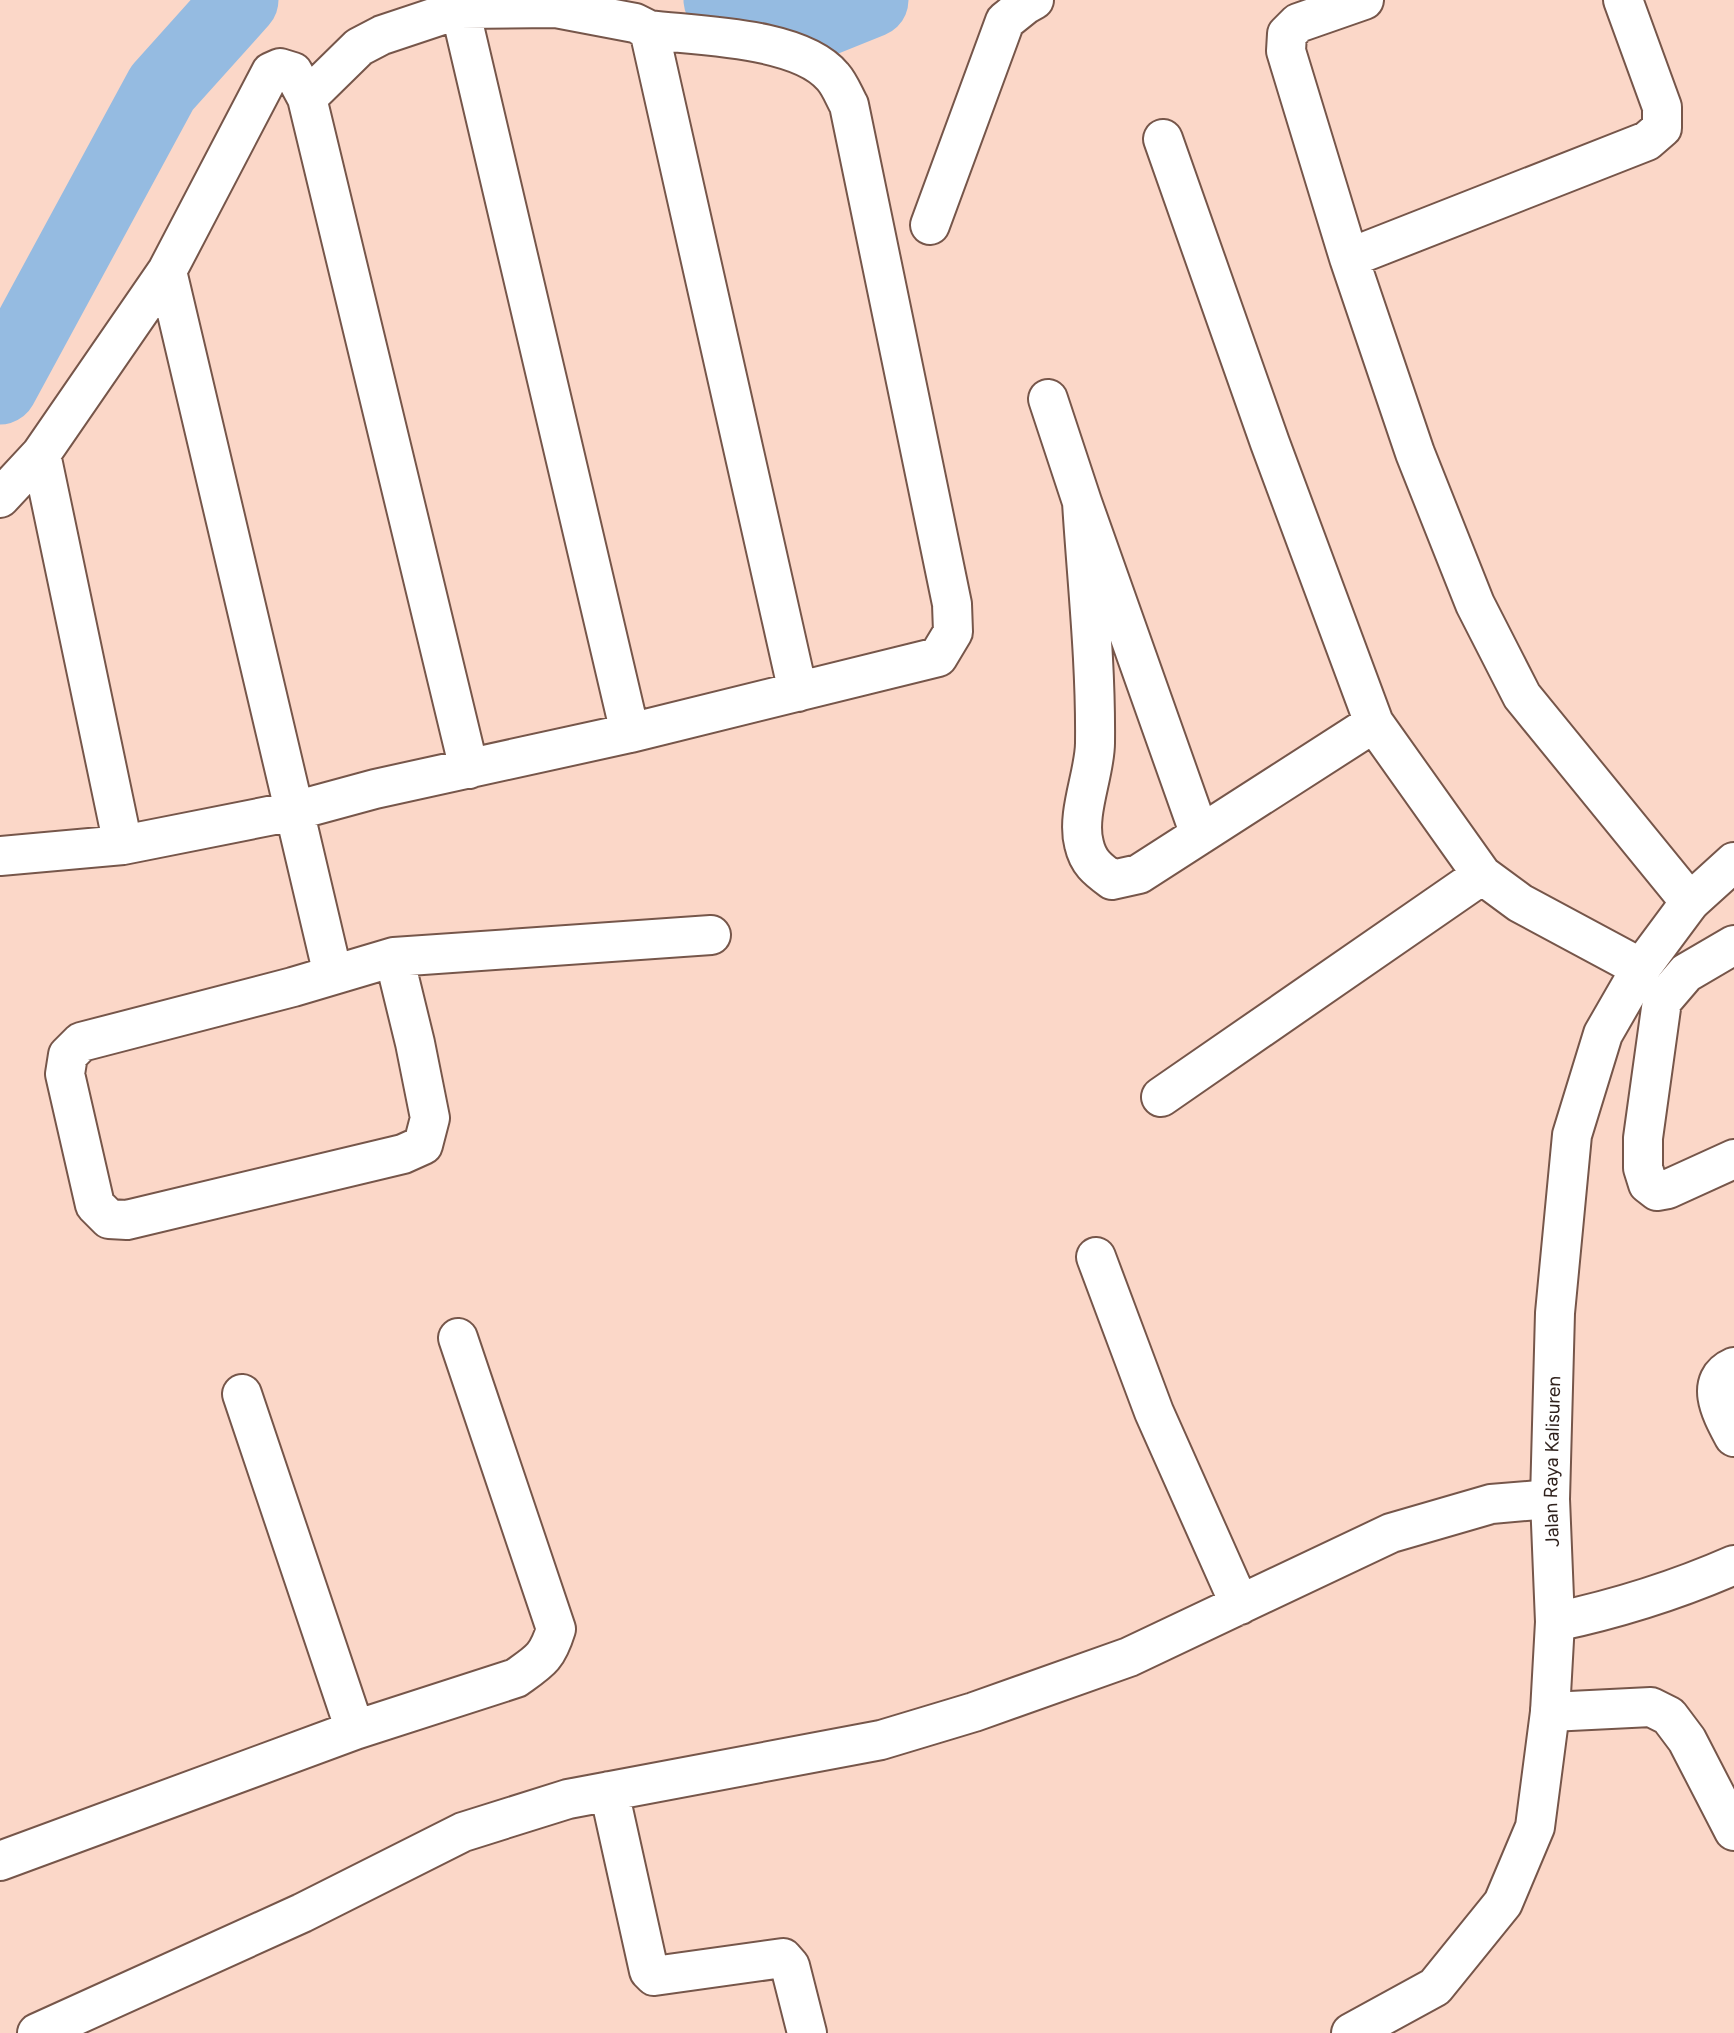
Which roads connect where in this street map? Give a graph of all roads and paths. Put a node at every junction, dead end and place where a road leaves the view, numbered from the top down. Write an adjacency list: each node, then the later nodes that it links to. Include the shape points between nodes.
1 (1034, 0): 9 (street, via 1005,22)
2 (1364, 0): 5 (street)
3 (1623, 0): 10 (street, via 1662,107 1662,128 1647,141)
4 (460, 9): 6 (street, via 556,8 635,23); 7 (street, via 359,47); 18 (street)
5 (1294, 11): 10 (street, via 1286,51)
6 (649, 30): 16 (street); 16 (street, via 766,43 804,57 832,76 849,105 952,604 953,632 938,657)
7 (307, 99): 11 (street, via 293,72 280,68 271,72); 19 (street)
8 (1163, 139): 17 (street)
9 (930, 225)
10 (1349, 258): 26 (street, via 1415,453 1475,604 1522,696)
11 (167, 271): 13 (street); 20 (street)
12 (1048, 399): 15 (street)
13 (41, 454): 14 (street); 22 (street)
14 (0, 498)
15 (1082, 502): 21 (street); 21 (street, via 1095,697 1095,748 1083,841 1092,866 1112,880 1139,874)
16 (798, 692): 18 (street)
17 (1374, 723): 21 (street); 25 (street)
18 (630, 733): 19 (street)
19 (469, 769): 20 (street)
20 (293, 810): 22 (street); 31 (street)
21 (1200, 835)
22 (123, 845): 23 (street)
23 (0, 856)
24 (1734, 862): 26 (street, Jalan Raya Kalisuren)
25 (1482, 875): 30 (street, via 1520,903); 32 (street)
26 (1690, 902): 30 (street, Jalan Raya Kalisuren)
27 (711, 935): 29 (street)
28 (1734, 945): 33 (street, via 1686,972 1662,1001 1643,1168 1648,1184 1657,1191)
29 (394, 957): 31 (street); 31 (street, via 430,1118 423,1145 403,1154 127,1220 109,1219 95,1205 65,1074 68,1055 81,1042)
30 (1641, 968): 39 (street, Jalan Raya Kalisuren, via 1603,1034 1572,1135 1555,1313)
31 (334, 975)
32 (1161, 1097)
33 (1734, 1159)
34 (1096, 1257): 41 (street, via 1154,1412)
35 (458, 1338): 44 (street, via 556,1629 549,1650 516,1678)
36 (1734, 1367): 38 (street, via 1718,1384 1717,1404)
37 (242, 1394): 44 (street)
38 (1734, 1437)
39 (1550, 1499): 41 (street, via 1491,1504 1391,1533); 42 (street, Jalan Raya Kalisuren)
40 (1734, 1565): 42 (street, via 1597,1613)
41 (1240, 1605): 45 (street, via 1129,1657 881,1740)
42 (1555, 1622): 43 (street, Jalan Raya Kalisuren)
43 (1550, 1712): 46 (street, via 1651,1707 1669,1716 1687,1740); 50 (street, Jalan Raya Kalisuren, via 1535,1827 1503,1903 1435,1987)
44 (355, 1730): 47 (street)
45 (609, 1791): 48 (street, via 463,1832 302,1913); 49 (street, via 649,1971 654,1976 783,1958 790,1966)
46 (1734, 1831)
47 (0, 1861)
48 (37, 2033)
49 (807, 2033)
50 (1351, 2033)

